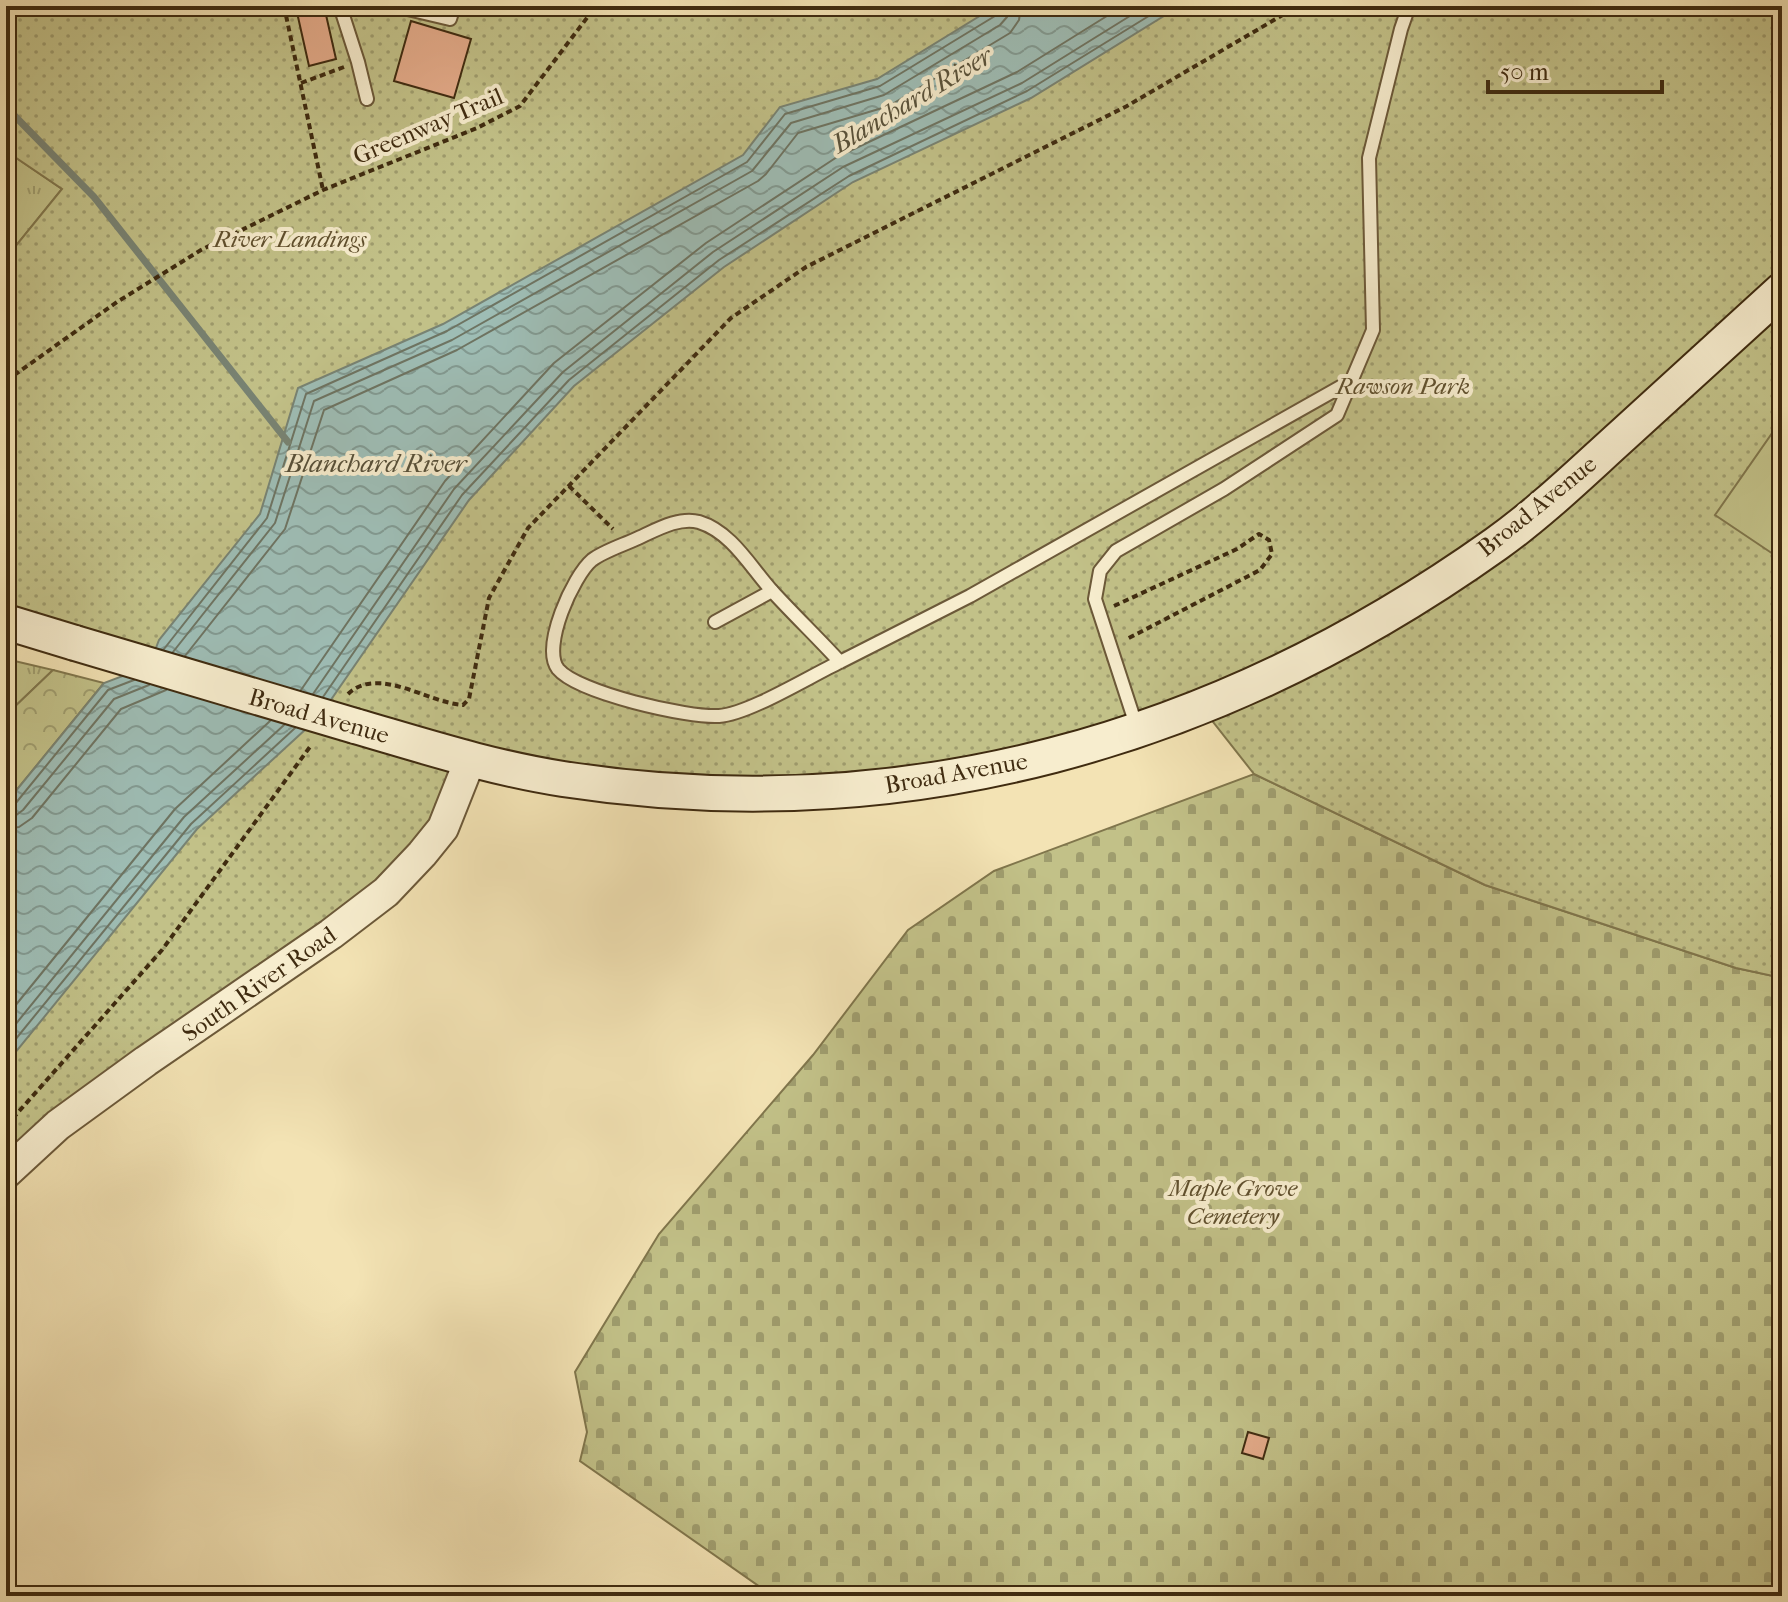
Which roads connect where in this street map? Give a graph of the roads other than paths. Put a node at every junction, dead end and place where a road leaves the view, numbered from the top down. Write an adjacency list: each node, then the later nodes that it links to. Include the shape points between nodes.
1 (340, 6): 5 (lane)
2 (395, 6): 3 (lane, via 450,19)
3 (454, 6)
4 (1409, 6): 7 (lane, via 1369,158 1373,330)
5 (367, 99)
6 (1782, 290): 12 (main road, Broad Avenue, via 1497,543 1287,669)
7 (1351, 381): 11 (lane, via 970,596); 12 (lane, via 1337,415 1116,551 1100,571 1095,599)
8 (772, 591): 10 (lane); 11 (lane); 11 (lane, via 713,528 695,521 666,525 592,560 566,600 551,645 555,666 584,687 655,707 718,716 741,711)
9 (6, 622): 13 (main road, Broad Avenue, bridge, via 348,714)
10 (715, 622)
11 (840, 662)
12 (1138, 731): 13 (main road, Broad Avenue, via 954,777 817,792 628,787)
13 (470, 760): 14 (street, South River Road, via 443,828 386,892 58,1125)
14 (6, 1173)

